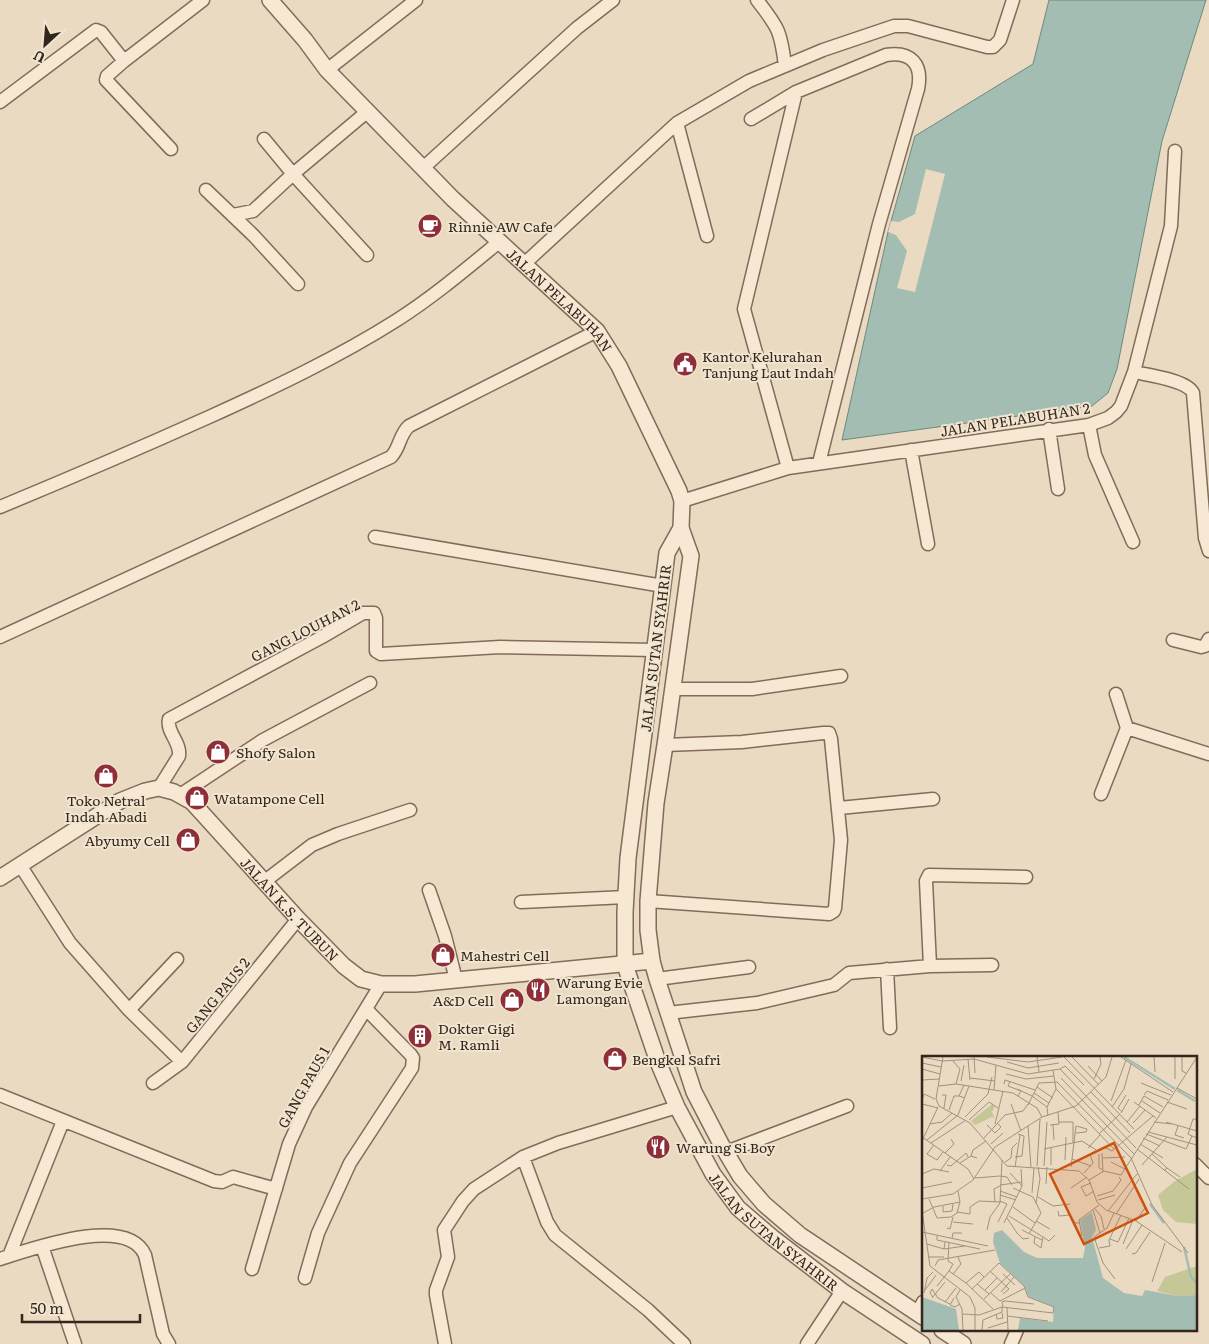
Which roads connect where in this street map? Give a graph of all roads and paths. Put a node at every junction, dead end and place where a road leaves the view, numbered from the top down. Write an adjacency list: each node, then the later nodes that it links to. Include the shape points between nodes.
1 (203, 0): 7 (street)
2 (416, 0): 9 (street)
3 (613, 0): 18 (street, via 577,28)
4 (757, 0): 8 (street, via 779,31)
5 (1013, 0): 8 (street, via 1000,40 993,47 908,26 894,26)
6 (274, 1): 9 (street, JALAN PELABUHAN)
7 (124, 61): 11 (street, via 96,30); 16 (street, via 106,80)
8 (785, 66): 14 (street, via 749,81)
9 (327, 70): 12 (street, JALAN PELABUHAN)
10 (796, 92): 13 (street); 34 (street, via 897,53 910,58 918,67 921,78 879,224); 35 (street, via 744,309)
11 (0, 102)
12 (368, 111): 18 (street, JALAN PELABUHAN); 19 (street)
13 (751, 119)
14 (677, 122): 24 (street); 27 (street)
15 (264, 139): 19 (street)
16 (171, 149)
17 (1175, 151): 30 (street, JALAN PELABUHAN 2, via 1171,226)
18 (423, 168): 25 (street, JALAN PELABUHAN)
19 (293, 174): 21 (street); 26 (street)
20 (206, 190): 22 (street)
21 (253, 211): 22 (street); 23 (street)
22 (233, 215): 23 (street)
23 (254, 236): 28 (street)
24 (707, 236)
25 (499, 242): 27 (street, JALAN PELABUHAN); 38 (street, via 439,292 346,351 280,385 136,450)
26 (368, 255)
27 (524, 264): 29 (street, JALAN PELABUHAN)
28 (298, 284)
29 (597, 331): 37 (street, JALAN PELABUHAN, via 619,366); 45 (street, via 409,426 391,457)
30 (1134, 372): 31 (street, JALAN PELABUHAN 2, via 1116,412); 43 (street, via 1183,384 1193,392 1205,538)
31 (1089, 425): 32 (street, JALAN PELABUHAN 2); 41 (street, via 1095,456)
32 (1049, 429): 33 (street, JALAN PELABUHAN 2); 36 (street)
33 (911, 450): 34 (street, JALAN PELABUHAN 2); 42 (street)
34 (819, 463): 35 (street, JALAN PELABUHAN 2)
35 (788, 468): 37 (street, JALAN PELABUHAN 2)
36 (1058, 489)
37 (682, 501): 39 (street, JALAN PELABUHAN)
38 (0, 507)
39 (681, 528): 44 (street, JALAN SUTAN SYAHRIR, via 667,553); 51 (street, JALAN SUTAN SYAHRIR, via 691,556)
40 (375, 537): 44 (street)
41 (1132, 542)
42 (928, 544)
43 (1209, 551)
44 (663, 586): 48 (street, JALAN SUTAN SYAHRIR)
45 (0, 636)
46 (1209, 639): 47 (street, via 1201,647)
47 (1173, 640)
48 (655, 650): 56 (street, GANG LOUHAN 2, via 500,647 381,654 376,651 374,613 363,613 169,719 168,726 180,751); 67 (street, JALAN SUTAN SYAHRIR, via 628,858)
49 (841, 676): 51 (street, via 752,689)
50 (370, 683): 58 (street, via 263,740)
51 (672, 689): 54 (street, JALAN SUTAN SYAHRIR)
52 (1116, 694): 53 (street)
53 (1127, 728): 55 (street); 57 (street)
54 (665, 745): 60 (street, via 742,742 827,732 831,739); 68 (street, JALAN SUTAN SYAHRIR, via 656,803)
55 (1209, 754)
56 (159, 788): 58 (street, JALAN K.S. TUBUN); 62 (street, via 120,801)
57 (1101, 794)
58 (180, 795): 65 (street, JALAN K.S. TUBUN, via 192,802)
59 (933, 799): 60 (street)
60 (839, 808): 68 (street, via 841,840 832,913)
61 (410, 810): 65 (street, via 312,845)
62 (20, 865): 64 (street); 82 (street, via 70,943)
63 (1026, 877): 75 (street, via 929,875 926,881)
64 (0, 878)
65 (265, 882): 70 (street, JALAN K.S. TUBUN)
66 (429, 890): 79 (street)
67 (626, 897): 69 (street); 73 (street, JALAN SUTAN SYAHRIR)
68 (648, 901): 72 (street, JALAN SUTAN SYAHRIR)
69 (522, 902)
70 (298, 920): 80 (street, JALAN K.S. TUBUN, via 344,966 361,979); 85 (street, GANG PAUS 2)
71 (177, 959): 82 (street)
72 (652, 961): 73 (street, JALAN K.S. TUBUN); 78 (street, JALAN SUTAN SYAHRIR)
73 (625, 965): 79 (street, JALAN K.S. TUBUN); 89 (street, JALAN SUTAN SYAHRIR)
74 (992, 965): 75 (street)
75 (930, 966): 77 (street)
76 (749, 967): 78 (street)
77 (887, 969): 83 (street, via 849,974 834,985 757,1003); 84 (street)
78 (657, 979): 83 (street, JALAN SUTAN SYAHRIR)
79 (456, 980): 80 (street, JALAN K.S. TUBUN)
80 (381, 984): 81 (street, GANG PAUS 1)
81 (366, 1008): 95 (street, GANG PAUS 1, via 306,1107 289,1144); 99 (street, via 410,1055 413,1063 350,1163 318,1233)
82 (129, 1010): 85 (street)
83 (668, 1013): 91 (street, JALAN SUTAN SYAHRIR, via 694,1092)
84 (890, 1028)
85 (182, 1062): 86 (street, GANG PAUS 2)
86 (153, 1083)
87 (0, 1095): 90 (street)
88 (847, 1106): 91 (street)
89 (677, 1107): 92 (street, via 558,1143); 100 (street, JALAN SUTAN SYAHRIR, via 712,1174 738,1208)
90 (62, 1122): 95 (street, via 214,1181 222,1182 232,1177); 97 (street)
91 (726, 1152): 101 (street, JALAN SUTAN SYAHRIR, via 740,1176 764,1204 800,1235)
92 (523, 1157): 106 (street, via 474,1189 444,1230 448,1257 436,1290); 107 (street, via 555,1235 648,1310)
93 (1196, 1165): 94 (street)
94 (1209, 1178)
95 (276, 1189): 98 (street, GANG PAUS 1)
96 (42, 1246): 97 (street); 104 (street); 105 (street, via 92,1235 131,1240 137,1244 145,1255 163,1334)
97 (4, 1257)
98 (252, 1269)
99 (305, 1278)
100 (842, 1291): 108 (street); 109 (street, JALAN SUTAN SYAHRIR)
101 (921, 1311)
102 (945, 1332): 110 (street)
103 (1016, 1332): 111 (street)
104 (75, 1344)
105 (169, 1344)
106 (446, 1344)
107 (684, 1344)
108 (807, 1344)
109 (922, 1344)
110 (963, 1344)
111 (1011, 1344)

